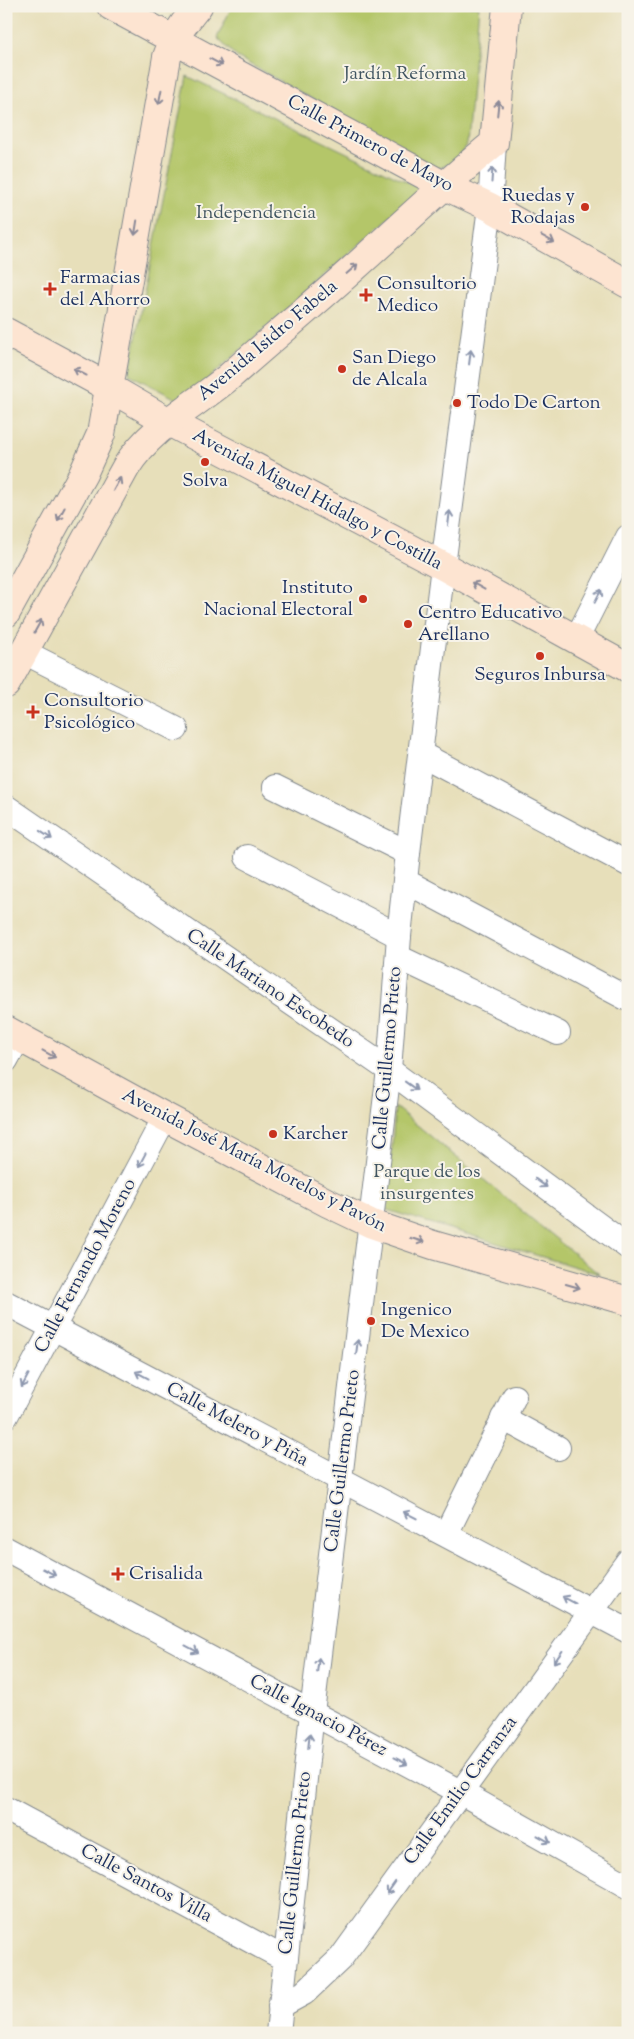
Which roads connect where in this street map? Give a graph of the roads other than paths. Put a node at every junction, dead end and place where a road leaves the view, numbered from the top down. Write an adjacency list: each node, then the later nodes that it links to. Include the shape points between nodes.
1 (111, 6): 4 (main road, Calle Primero de Mayo)
2 (198, 6): 4 (main road)
3 (507, 6): 5 (main road, one-way to 3)
4 (172, 40): 6 (main road, Calle Primero de Mayo, one-way to 6); 10 (main road, one-way to 10, via 144,180)
5 (494, 143): 6 (main road, Avenida Isidro Fabela); 7 (street, Calle Guillermo Prieto, one-way to 5)
6 (443, 185): 7 (main road, Calle Primero de Mayo); 11 (main road, Avenida Isidro Fabela, one-way to 6, via 221,383)
7 (490, 207): 8 (main road, Calle Primero de Mayo, one-way to 8); 13 (street, Calle Guillermo Prieto, one-way to 7)
8 (628, 284)
9 (6, 332): 10 (main road, Avenida Miguel Hidalgo y Costilla, one-way to 9)
10 (110, 388): 11 (main road, Avenida Miguel Hidalgo y Costilla); 14 (main road, one-way to 14, via 93,456)
11 (168, 422): 13 (main road, Avenida Miguel Hidalgo y Costilla); 16 (main road, Avenida Isidro Fabela, one-way to 11, via 136,452)
12 (628, 537): 15 (street, one-way to 12)
13 (443, 566): 15 (main road, Avenida Miguel Hidalgo y Costilla, one-way to 13); 20 (street, Calle Guillermo Prieto)
14 (6, 613)
15 (576, 640): 17 (main road, Avenida Miguel Hidalgo y Costilla)
16 (24, 652): 18 (main road, Avenida Isidro Fabela); 19 (street)
17 (628, 668)
18 (6, 684)
19 (176, 729)
20 (421, 754): 23 (street, Calle Guillermo Prieto); 25 (street)
21 (275, 787): 23 (street)
22 (6, 807): 31 (street, Calle Mariano Escobedo, one-way to 31)
23 (408, 853): 26 (street, Calle Guillermo Prieto)
24 (247, 857): 27 (street)
25 (628, 864)
26 (405, 881): 27 (street, Calle Guillermo Prieto); 28 (street)
27 (398, 946): 29 (street); 31 (street, Calle Guillermo Prieto)
28 (628, 999)
29 (558, 1033)
30 (11, 1042): 32 (main road, Avenida José María Morelos y Pavón, one-way to 32)
31 (389, 1070): 33 (street, Calle Guillermo Prieto); 34 (street, Calle Mariano Escobedo, one-way to 34)
32 (165, 1117): 33 (main road, Avenida José María Morelos y Pavón); 37 (street, Calle Fernando Moreno, one-way to 37)
33 (372, 1224): 35 (main road, Avenida José María Morelos y Pavón, one-way to 35); 42 (street, Calle Guillermo Prieto, one-way to 33)
34 (628, 1246)
35 (628, 1301)
36 (6, 1303): 37 (street, Calle Melero y Piña)
37 (53, 1327): 39 (street, Calle Fernando Moreno, one-way to 39); 42 (street, Calle Melero y Piña, one-way to 37)
38 (514, 1397): 40 (street)
39 (6, 1416)
40 (503, 1418): 41 (street); 43 (street)
41 (558, 1448)
42 (341, 1479): 43 (street, Calle Melero y Piña, one-way to 42); 48 (street, Calle Guillermo Prieto, one-way to 42)
43 (446, 1534): 46 (street, Calle Melero y Piña, one-way to 43)
44 (6, 1549): 48 (street, Calle Ignacio Pérez, one-way to 48)
45 (628, 1561): 46 (street, Calle Emilio Carranza)
46 (591, 1611): 47 (street, Calle Melero y Piña); 49 (street, Calle Emilio Carranza, one-way to 49)
47 (628, 1631)
48 (312, 1713): 49 (street, Calle Ignacio Pérez, one-way to 49); 52 (street, Calle Guillermo Prieto, one-way to 48)
49 (460, 1792): 51 (street, Calle Ignacio Pérez, one-way to 51); 53 (street, Calle Emilio Carranza, one-way to 53, via 341,1958 304,1993)
50 (6, 1809): 52 (street, Calle Santos Villa)
51 (628, 1886)
52 (285, 1959): 53 (street, Calle Guillermo Prieto)
53 (280, 2006): 54 (street, Calle Guillermo Prieto)
54 (278, 2033)

